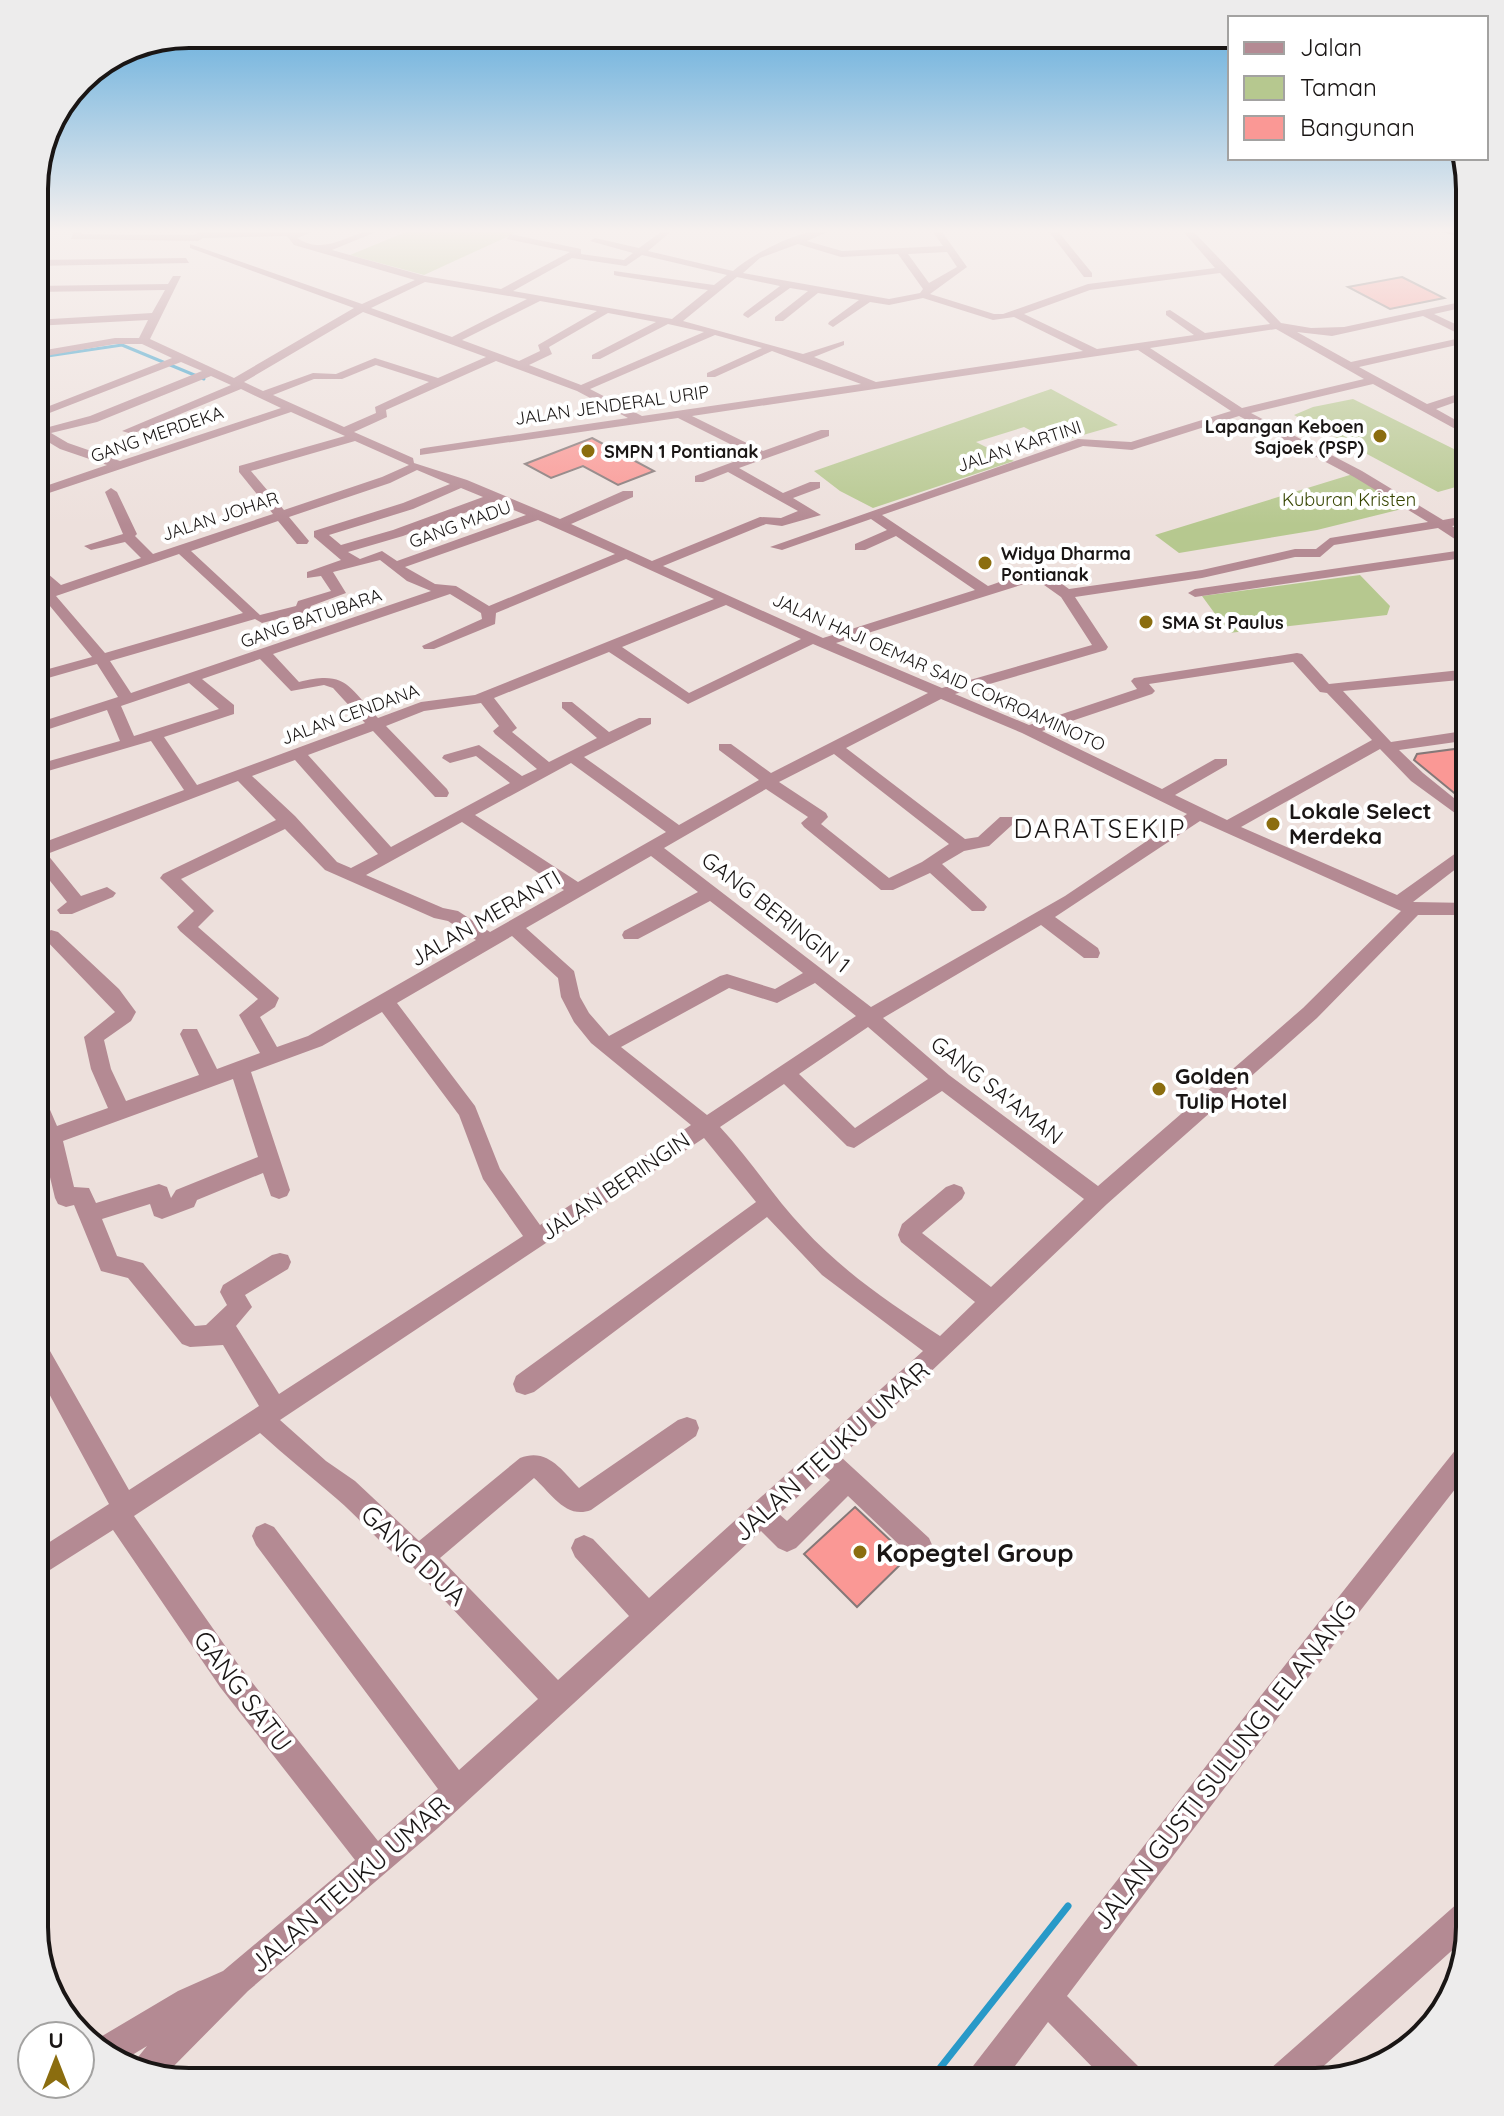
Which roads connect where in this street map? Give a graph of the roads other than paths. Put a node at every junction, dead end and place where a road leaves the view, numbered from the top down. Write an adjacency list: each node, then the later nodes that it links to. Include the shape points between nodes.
1 (148, 328): 19 (street)
2 (330, 328): 36 (street)
3 (421, 328): 17 (street)
4 (479, 328): 17 (street)
5 (575, 328): 30 (street, via 542,347 548,352)
6 (658, 328): 27 (street)
7 (695, 328): 15 (street)
8 (1044, 328): 24 (street)
9 (1190, 328): 16 (street)
10 (1266, 328): 16 (street, JALAN JENDERAL URIP)
11 (1281, 328): 21 (street)
12 (1290, 328): 14 (street, JALAN JENDERAL URIP)
13 (1353, 328): 14 (street)
14 (1342, 330): 21 (street)
15 (713, 332): 23 (street); 38 (street)
16 (1203, 337): 22 (street, JALAN JENDERAL URIP)
17 (454, 340): 26 (street)
18 (1456, 340): 31 (street)
19 (144, 341): 25 (street); 29 (street)
20 (840, 343): 28 (street)
21 (1307, 344): 31 (street)
22 (1139, 346): 24 (street, JALAN JENDERAL URIP); 44 (street)
23 (770, 348): 28 (street); 33 (street)
24 (1093, 352): 37 (street, JALAN JENDERAL URIP)
25 (48, 353)
26 (497, 356): 30 (street); 35 (street)
27 (596, 357)
28 (805, 357): 37 (street)
29 (179, 360): 32 (street); 43 (street)
30 (520, 365): 38 (street)
31 (1348, 366): 34 (street)
32 (207, 373): 36 (street); 48 (street, via 89,420)
33 (711, 375)
34 (1374, 380): 42 (street); 44 (street, JALAN KARTINI)
35 (436, 381): 39 (street, via 375,361 338,377 313,376); 51 (street, via 378,409 383,414)
36 (238, 383): 39 (street); 49 (street)
37 (873, 385): 45 (street, JALAN JENDERAL URIP)
38 (581, 389): 46 (street)
39 (263, 395): 41 (street)
40 (1456, 398): 42 (street)
41 (292, 408): 51 (street); 56 (street, GANG MERDEKA)
42 (1425, 409): 47 (street)
43 (48, 411)
44 (1240, 412): 68 (street, JALAN KARTINI, via 1132,446 1082,442); 72 (street)
45 (679, 414): 46 (street, JALAN JENDERAL URIP); 54 (street)
46 (640, 420): 53 (street, JALAN JENDERAL URIP)
47 (1456, 426)
48 (48, 430)
49 (128, 431)
50 (825, 433): 54 (street)
51 (351, 434): 55 (street); 67 (street, via 243,469)
52 (48, 439): 56 (street)
53 (474, 443): 55 (street, JALAN JOHAR); 58 (street)
54 (762, 455): 57 (street)
55 (417, 460): 58 (street); 58 (street, via 436,453); 67 (street, JALAN JOHAR, via 386,480)
56 (118, 465): 61 (street, GANG MERDEKA)
57 (729, 467): 59 (street); 65 (street)
58 (448, 470): 64 (street, JALAN HAJI OEMAR SAID COKROAMINOTO); 75 (street, via 408,506)
59 (699, 479)
60 (815, 485): 65 (street)
61 (48, 486)
62 (111, 492): 77 (street)
63 (628, 494): 71 (street)
64 (495, 497): 69 (street, JALAN HAJI OEMAR SAID COKROAMINOTO); 82 (street)
65 (783, 497): 66 (street)
66 (808, 512): 73 (street); 88 (street, via 782,522 765,520)
67 (280, 514): 75 (street, via 298,536 311,528); 81 (street, JALAN JOHAR)
68 (872, 514): 73 (street, JALAN KARTINI); 74 (street)
69 (538, 515): 71 (street, JALAN HAJI OEMAR SAID COKROAMINOTO); 87 (street, GANG MADU)
70 (1456, 521): 72 (street)
71 (560, 524): 83 (street, JALAN HAJI OEMAR SAID COKROAMINOTO)
72 (1441, 524): 76 (street); 93 (street, via 1330,542 1320,553)
73 (836, 527): 79 (street, JALAN KARTINI)
74 (897, 531): 80 (street); 90 (street)
75 (319, 534): 82 (street)
76 (1456, 535)
77 (128, 537): 78 (street); 85 (street)
78 (91, 546)
79 (777, 547)
80 (860, 547)
81 (180, 548): 85 (street, JALAN JOHAR); 97 (street)
82 (339, 550): 86 (street)
83 (624, 555): 88 (street, JALAN HAJI OEMAR SAID COKROAMINOTO); 96 (street)
84 (1456, 555): 92 (street)
85 (149, 558): 91 (street, JALAN JOHAR)
86 (351, 561): 87 (street, via 382,555); 97 (street, via 318,573 339,593)
87 (395, 566): 89 (street, via 436,590)
88 (651, 566): 95 (street, JALAN HAJI OEMAR SAID COKROAMINOTO)
89 (451, 589): 96 (street); 101 (street, GANG BATUBARA)
90 (986, 591): 93 (street, via 1037,575); 98 (street)
91 (48, 593)
92 (1195, 593)
93 (1066, 594): 109 (street, JALAN MERANTI, via 1101,647)
94 (48, 596): 102 (street)
95 (725, 600): 98 (street, JALAN HAJI OEMAR SAID COKROAMINOTO); 100 (street, JALAN CENDANA)
96 (488, 611): 99 (street, via 490,621)
97 (261, 621): 102 (street)
98 (817, 641): 100 (street, via 688,699); 109 (street, JALAN HAJI OEMAR SAID COKROAMINOTO)
99 (429, 646)
100 (611, 646): 110 (street, JALAN CENDANA)
101 (263, 653): 107 (street, GANG BATUBARA); 115 (street, via 296,688 325,680 338,685)
102 (100, 657): 104 (street); 111 (street)
103 (1306, 668): 105 (street); 108 (street); 116 (street, via 1297,657 1139,681 1147,691)
104 (48, 674)
105 (1261, 674)
106 (1456, 676): 108 (street)
107 (192, 677): 111 (street, GANG BATUBARA); 117 (street, via 228,711)
108 (1328, 689): 121 (street)
109 (941, 693): 116 (street, JALAN HAJI OEMAR SAID COKROAMINOTO); 123 (street, JALAN MERANTI)
110 (484, 696): 115 (street, JALAN CENDANA, via 421,707); 129 (street, via 509,728 501,731)
111 (120, 701): 114 (street, GANG BATUBARA); 120 (street)
112 (567, 705): 119 (street)
113 (645, 721): 119 (street)
114 (48, 724)
115 (376, 725): 124 (street, JALAN CENDANA); 133 (street)
116 (1028, 730): 135 (street, JALAN HAJI OEMAR SAID COKROAMINOTO)
117 (155, 736): 120 (street); 134 (street)
118 (1456, 736): 121 (street)
119 (607, 739): 126 (street)
120 (129, 743): 128 (street)
121 (1385, 744): 136 (street); 141 (street, via 1317,775)
122 (725, 747): 131 (street)
123 (835, 747): 131 (street, JALAN MERANTI); 143 (street)
124 (299, 754): 130 (street, JALAN CENDANA); 146 (street)
125 (455, 754): 132 (street, via 479,750)
126 (572, 756): 129 (street); 142 (street)
127 (1221, 762): 135 (street)
128 (48, 766)
129 (547, 769): 132 (street)
130 (242, 776): 134 (street, JALAN CENDANA); 139 (street)
131 (769, 781): 142 (street, JALAN MERANTI); 148 (street, via 820,817 810,823 887,886)
132 (521, 784): 138 (street)
133 (441, 793)
134 (195, 794): 144 (street, JALAN CENDANA)
135 (1163, 795): 137 (street, JALAN HAJI OEMAR SAID COKROAMINOTO)
136 (1456, 808)
137 (1200, 813): 141 (street, JALAN HAJI OEMAR SAID COKROAMINOTO); 157 (street, JALAN BERINGIN)
138 (463, 815): 146 (street); 151 (street)
139 (289, 820): 150 (street, via 331,866); 168 (street, via 169,878 204,909 186,927 269,998 249,1015)
140 (1006, 821): 143 (street, via 983,842)
141 (1227, 827): 154 (street, JALAN HAJI OEMAR SAID COKROAMINOTO)
142 (679, 833): 145 (street, JALAN MERANTI)
143 (959, 846): 148 (street)
144 (48, 847)
145 (653, 848): 151 (street, JALAN MERANTI); 152 (street, GANG BERINGIN 1)
146 (388, 854): 150 (street)
147 (1456, 861): 154 (street, JALAN TEUKU UMAR)
148 (931, 865): 155 (street)
149 (48, 871): 153 (street, via 72,907)
150 (350, 876): 161 (street, via 452,915)
151 (578, 891): 158 (street, JALAN MERANTI)
152 (713, 892): 159 (street); 163 (street, GANG BERINGIN 1)
153 (107, 893)
154 (1406, 906): 156 (street); 180 (street, JALAN TEUKU UMAR, via 1310,1013)
155 (978, 907)
156 (1456, 908)
157 (1042, 917): 162 (street); 165 (street, JALAN BERINGIN)
158 (515, 928): 161 (street, JALAN MERANTI); 167 (street, via 567,976 566,990 577,1013)
159 (631, 935)
160 (51, 936): 173 (street, via 126,1012 94,1037 101,1069)
161 (491, 942): 164 (street, JALAN MERANTI)
162 (1091, 953)
163 (817, 974): 165 (street, GANG BERINGIN 1); 167 (street, via 777,996 725,982)
164 (386, 1003): 168 (street, JALAN MERANTI); 183 (street, via 468,1112 491,1173)
165 (868, 1018): 170 (street, JALAN BERINGIN); 172 (street, GANG SA'AMAN)
166 (190, 1034): 171 (street)
167 (607, 1046): 174 (street)
168 (273, 1058): 169 (street, JALAN MERANTI)
169 (240, 1070): 171 (street, JALAN MERANTI); 177 (street)
170 (786, 1074): 172 (street, via 854,1140); 174 (street, JALAN BERINGIN)
171 (212, 1080): 173 (street, JALAN MERANTI)
172 (942, 1080): 180 (street, GANG SA'AMAN)
173 (121, 1113): 175 (street, JALAN MERANTI)
174 (706, 1125): 181 (street); 183 (street, JALAN BERINGIN)
175 (48, 1138)
176 (48, 1154): 182 (street, via 66,1198 81,1194)
177 (270, 1161): 178 (street); 182 (street, via 162,1210 159,1193)
178 (279, 1190)
179 (954, 1193): 185 (street, via 909,1235)
180 (1099, 1198): 185 (street, JALAN TEUKU UMAR)
181 (769, 1204): 187 (street, via 835,1271); 189 (street)
182 (89, 1214): 186 (street, via 109,1264 135,1270 190,1337)
183 (537, 1238): 190 (street, JALAN BERINGIN)
184 (280, 1262): 186 (street, via 231,1292 240,1307)
185 (992, 1302): 187 (street, JALAN TEUKU UMAR)
186 (213, 1334): 190 (street, GANG DUA, via 229,1334)
187 (941, 1350): 192 (street, JALAN TEUKU UMAR)
188 (48, 1370): 195 (street, GANG SATU)
189 (525, 1384)
190 (268, 1414): 195 (street, JALAN BERINGIN); 200 (street, GANG DUA, via 317,1469)
191 (687, 1428): 200 (street, via 582,1501 573,1499 540,1466 529,1466)
192 (823, 1458): 194 (street); 196 (street, JALAN TEUKU UMAR)
193 (1456, 1469): 208 (street, JALAN GUSTI SULUNG LELANANG)
194 (848, 1479): 196 (street, via 787,1539); 198 (street)
195 (121, 1511): 201 (street, JALAN BERINGIN); 205 (street, GANG SATU, via 230,1677)
196 (761, 1514): 202 (street, JALAN TEUKU UMAR)
197 (265, 1536): 204 (street)
198 (920, 1547)
199 (584, 1548): 202 (street)
200 (421, 1557): 203 (street, GANG DUA)
201 (48, 1558)
202 (648, 1617): 203 (street, JALAN TEUKU UMAR)
203 (558, 1700): 204 (street, JALAN TEUKU UMAR)
204 (456, 1790): 205 (street, JALAN TEUKU UMAR)
205 (377, 1863): 207 (street, JALAN TEUKU UMAR)
206 (1456, 1926): 213 (street)
207 (237, 1980): 209 (street, JALAN TEUKU UMAR); 210 (street, JALAN TEUKU UMAR)
208 (1045, 1996): 211 (street, JALAN GUSTI SULUNG LELANANG); 212 (street)
209 (116, 2047)
210 (153, 2063)
211 (992, 2068)
212 (1116, 2068)
213 (1297, 2068)

